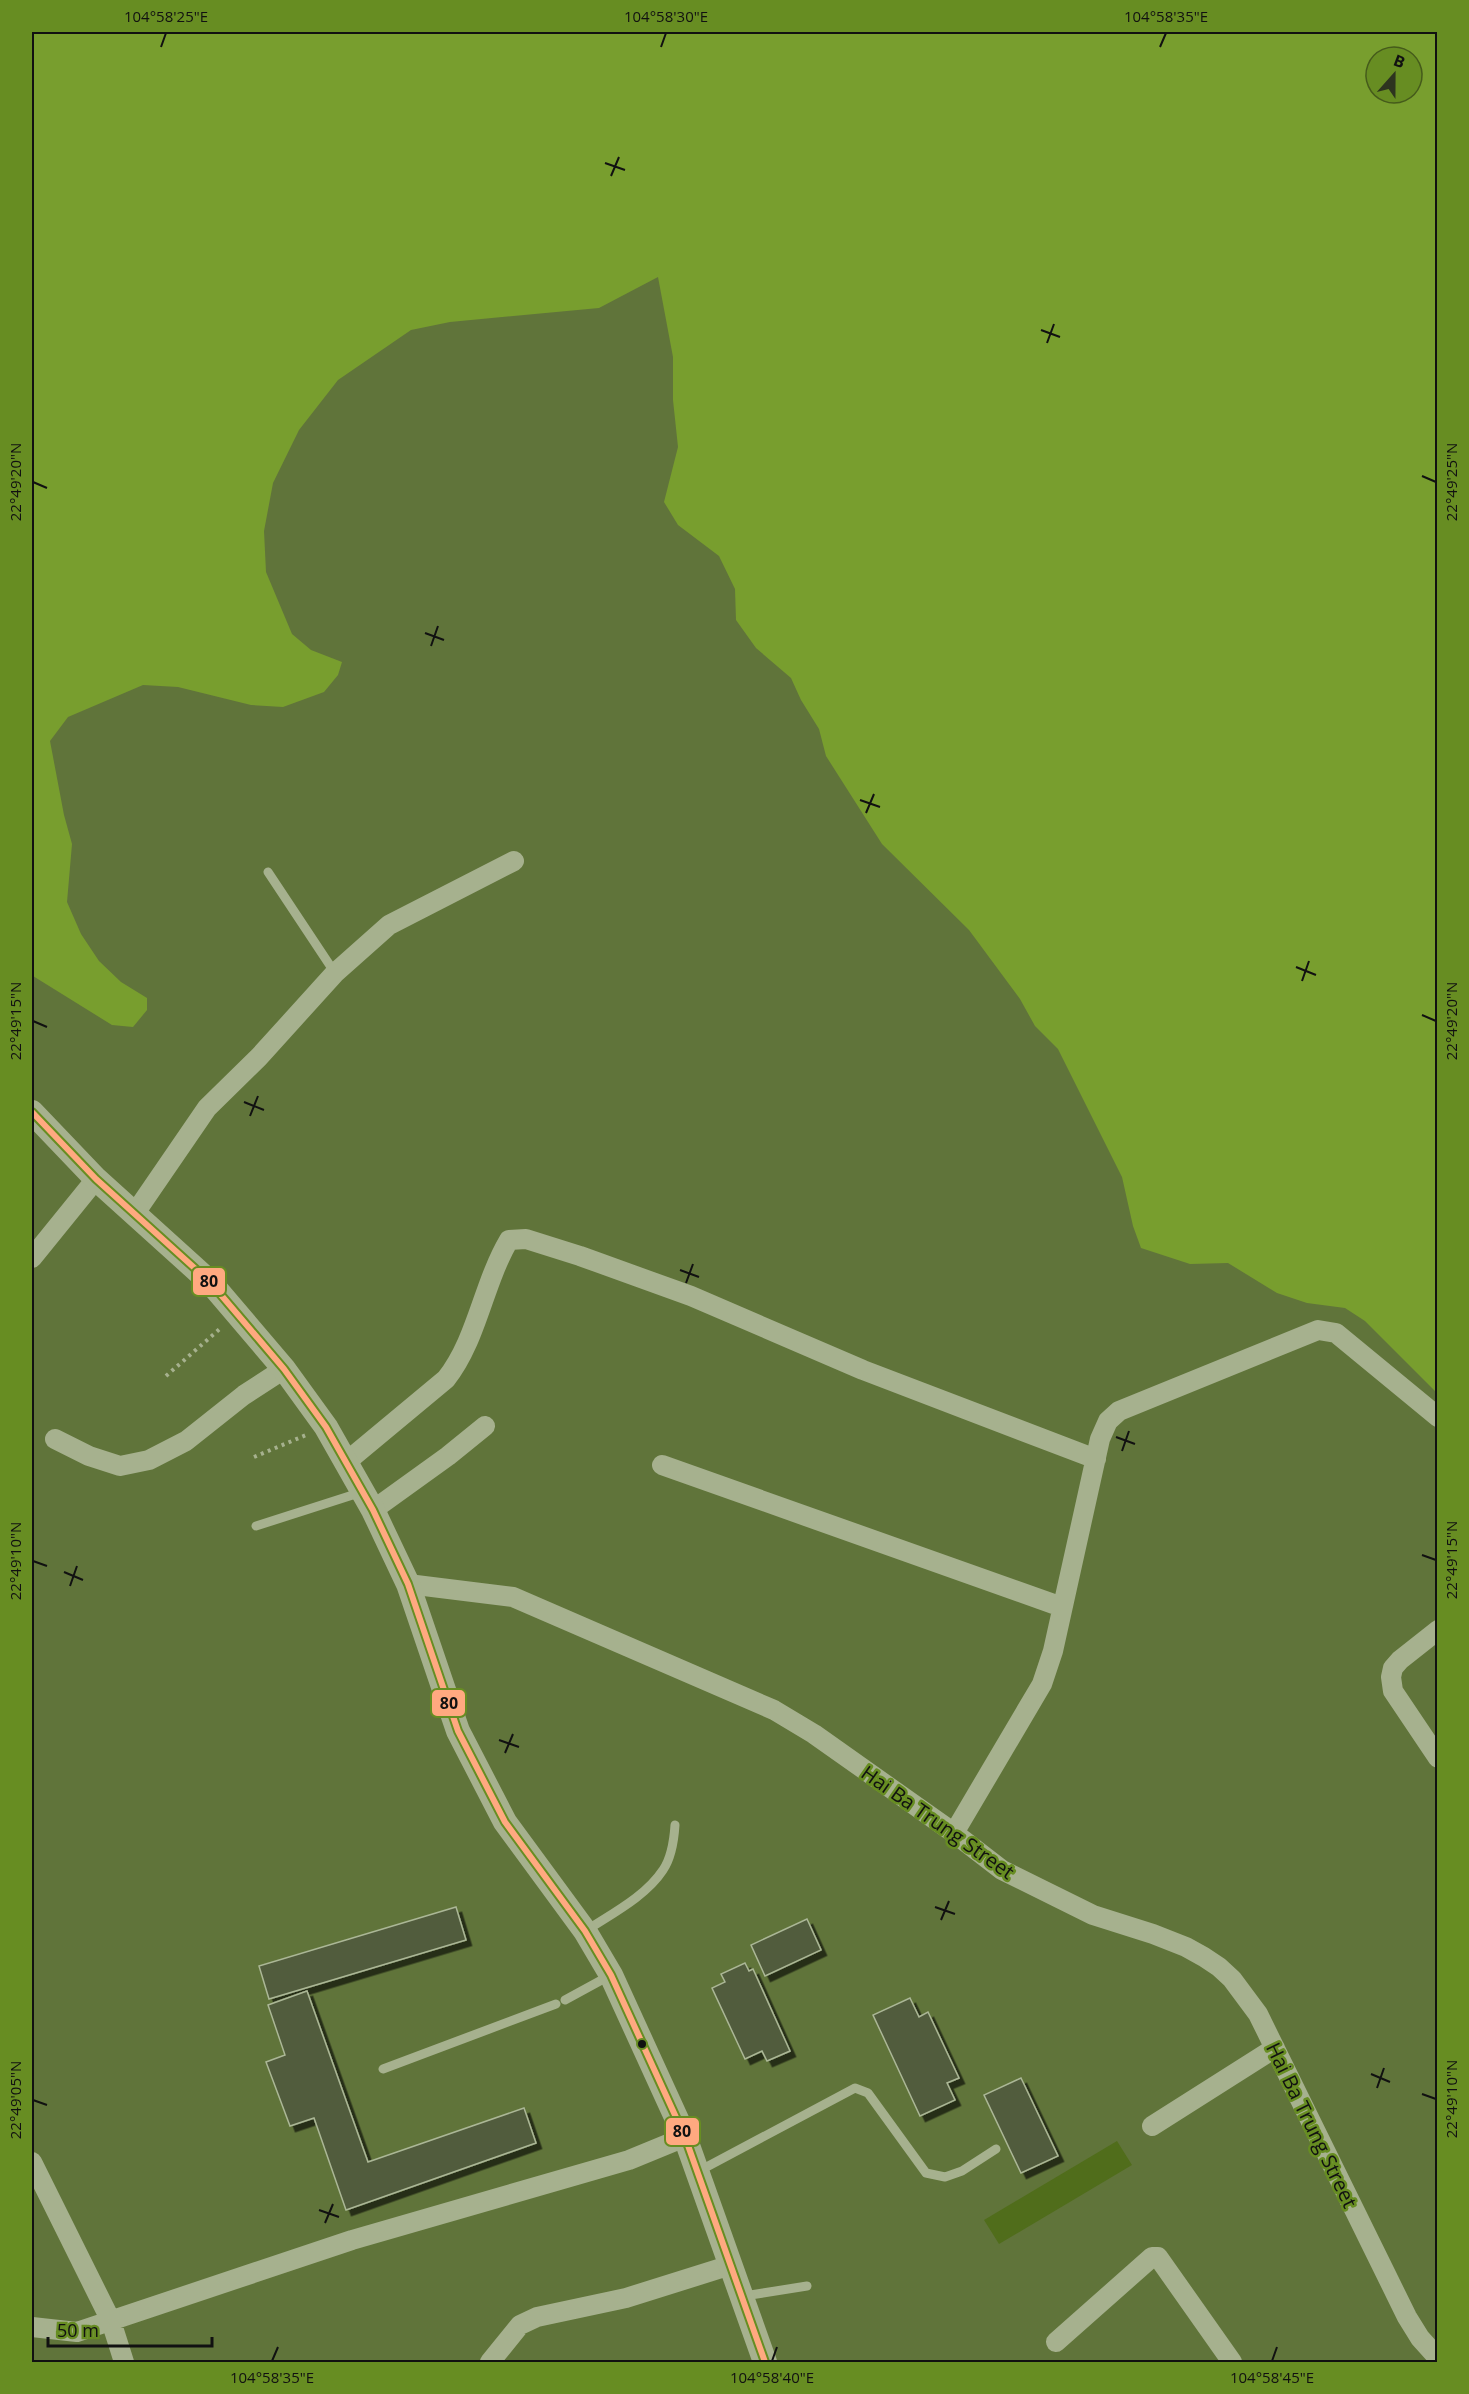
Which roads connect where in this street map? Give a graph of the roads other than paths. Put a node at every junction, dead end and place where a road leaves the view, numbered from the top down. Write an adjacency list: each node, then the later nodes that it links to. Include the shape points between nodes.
1 (514, 861): 3 (street, via 389,925)
2 (268, 872): 3 (lane)
3 (335, 973): 6 (street, via 207,1108)
4 (32, 1112): 5 (street)
5 (96, 1179): 6 (street); 7 (street)
6 (135, 1213): 8 (street, via 210,1282)
7 (32, 1258)
8 (284, 1369): 11 (street, via 186,1441 149,1460 120,1466); 13 (street, via 326,1427)
9 (1437, 1417): 12 (street, via 1336,1334 1318,1330 1119,1411 1108,1421)
10 (485, 1426): 15 (street, via 448,1456)
11 (55, 1439)
12 (1096, 1459): 13 (street, via 884,1378 691,1296 526,1239 509,1240 496,1262 469,1337 446,1379); 18 (street)
13 (345, 1463): 15 (street)
14 (662, 1464): 18 (street)
15 (368, 1501): 16 (lane); 17 (street)
16 (256, 1526)
17 (408, 1584): 22 (street, Hai Ba Trung Street, via 513,1597 774,1710); 23 (street, via 458,1731 505,1822)
18 (1062, 1607): 22 (street, via 1042,1684)
19 (1437, 1630): 20 (street, via 1400,1660 1391,1677 1393,1691)
20 (1437, 1758)
21 (675, 1825): 23 (lane, via 673,1848 663,1870 640,1895)
22 (954, 1833): 25 (street, Hai Ba Trung Street, via 1002,1870 1065,1902 1186,1947 1219,1966 1248,1998)
23 (585, 1931): 24 (street)
24 (611, 1975): 26 (lane, via 561,2002); 28 (street)
25 (1275, 2048): 27 (street); 38 (street, Hai Ba Trung Street, via 1407,2317)
26 (383, 2069)
27 (1152, 2126)
28 (685, 2137): 31 (street); 35 (street, via 629,2160 352,2240)
29 (996, 2149): 31 (lane, via 945,2177 926,2173 868,2093 855,2088)
30 (32, 2162): 35 (street)
31 (699, 2171): 32 (street)
32 (732, 2265): 34 (street); 40 (street, via 626,2298 537,2317 520,2325)
33 (807, 2286): 34 (lane)
34 (742, 2297): 41 (street)
35 (111, 2321): 36 (street, via 77,2332); 39 (street)
36 (32, 2327)
37 (1056, 2342): 42 (street, via 1152,2257 1158,2257)
38 (1437, 2358)
39 (124, 2362)
40 (490, 2362)
41 (765, 2362)
42 (1232, 2362)

